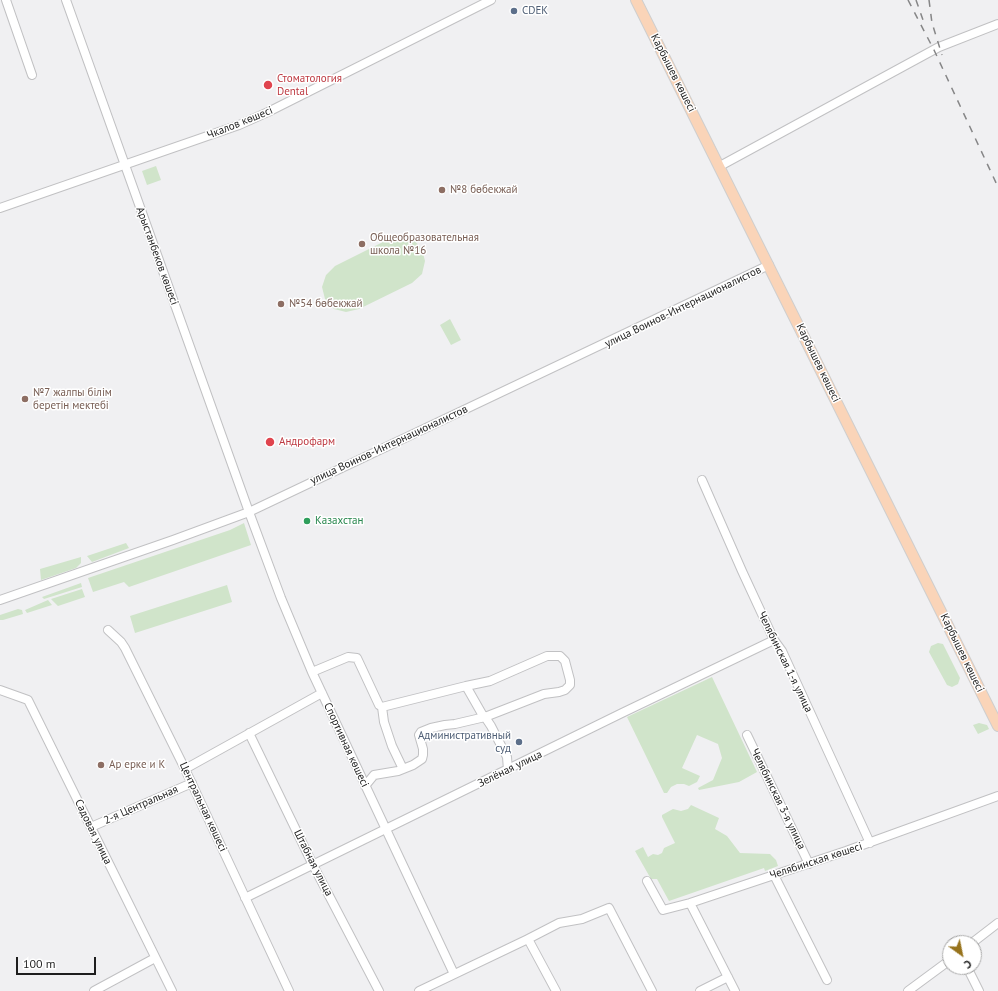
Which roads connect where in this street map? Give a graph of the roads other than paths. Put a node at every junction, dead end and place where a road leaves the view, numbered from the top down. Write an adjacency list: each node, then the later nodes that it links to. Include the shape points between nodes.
1 (6, 0): 6 (street)
2 (66, 0): 7 (street, Арыстанбеков көшесі)
3 (491, 0): 7 (street, Чкалов көшесі, via 268,112 239,125)
4 (636, 0): 8 (main road, Карбышев көшесі)
5 (998, 24): 8 (street, via 939,47)
6 (32, 75)
7 (125, 165): 9 (street, Чкалов көшесі); 12 (street, Арыстанбеков көшесі)
8 (720, 166): 10 (main road, Карбышев көшесі)
9 (0, 208)
10 (769, 265): 12 (street, улица Воинов-Интернационалистов); 22 (main road, Карбышев көшесі)
11 (702, 480): 15 (street, Челябинская 1-я улица)
12 (249, 512): 13 (street, улица Воинов-Интернационалистов); 16 (street, Спортивная көшесі)
13 (0, 600)
14 (108, 630): 25 (street, Центральная көшесі, via 125,648)
15 (774, 640): 27 (street, Зелёная улица); 33 (street, Челябинская 1-я улица, via 782,651)
16 (312, 672): 19 (street, Спортивная көшесі); 20 (street, via 348,657 357,658)
17 (466, 686): 20 (street); 21 (street); 21 (street, via 490,680 547,656 560,656 565,661 570,680 570,685 565,690 544,694)
18 (0, 690): 31 (street, Садовая улица, via 28,700)
19 (322, 693): 23 (street); 29 (street, Спортивная көшесі)
20 (382, 707): 26 (street, via 392,746)
21 (485, 717): 26 (street, via 421,732 419,735 423,749 422,759); 27 (street, via 508,757)
22 (998, 726)
23 (249, 734): 25 (street); 35 (street, Штабная улица)
24 (748, 735): 34 (street, Челябинская 3-я улица)
25 (185, 769): 28 (street, Центральная көшесі)
26 (403, 769): 29 (street, via 374,774)
27 (508, 770): 32 (street, Зелёная улица)
28 (192, 783): 31 (street, 2-я Центральная); 38 (street, Центральная көшесі)
29 (365, 786): 32 (street, Спортивная көшесі)
30 (998, 796): 33 (street, Челябинская көшесі)
31 (91, 827): 43 (street, Садовая улица)
32 (386, 830): 35 (street, Зелёная улица); 45 (street, Спортивная көшесі)
33 (870, 843): 34 (street, Челябинская көшесі)
34 (809, 864): 36 (street, Челябинская көшесі)
35 (313, 865): 38 (street, Зелёная улица); 53 (street, Штабная улица)
36 (774, 875): 39 (street, Челябинская көшесі); 48 (street)
37 (646, 881): 39 (street, Челябинская көшесі, via 663,910)
38 (246, 898): 52 (street, Центральная көшесі)
39 (690, 902): 47 (street)
40 (998, 923): 41 (street)
41 (982, 935)
42 (528, 939): 45 (street); 55 (street); 56 (street, via 559,923 582,919 608,908)
43 (155, 958): 50 (street); 51 (street, Садовая улица)
44 (942, 967): 49 (street)
45 (454, 974): 54 (street)
46 (971, 975): 60 (street)
47 (728, 977): 57 (street); 58 (street)
48 (827, 980)
49 (918, 988): 59 (street)
50 (94, 991)
51 (172, 991)
52 (289, 991)
53 (379, 991)
54 (419, 991)
55 (556, 991)
56 (652, 991)
57 (700, 991)
58 (735, 991)
59 (908, 991)
60 (979, 991)

